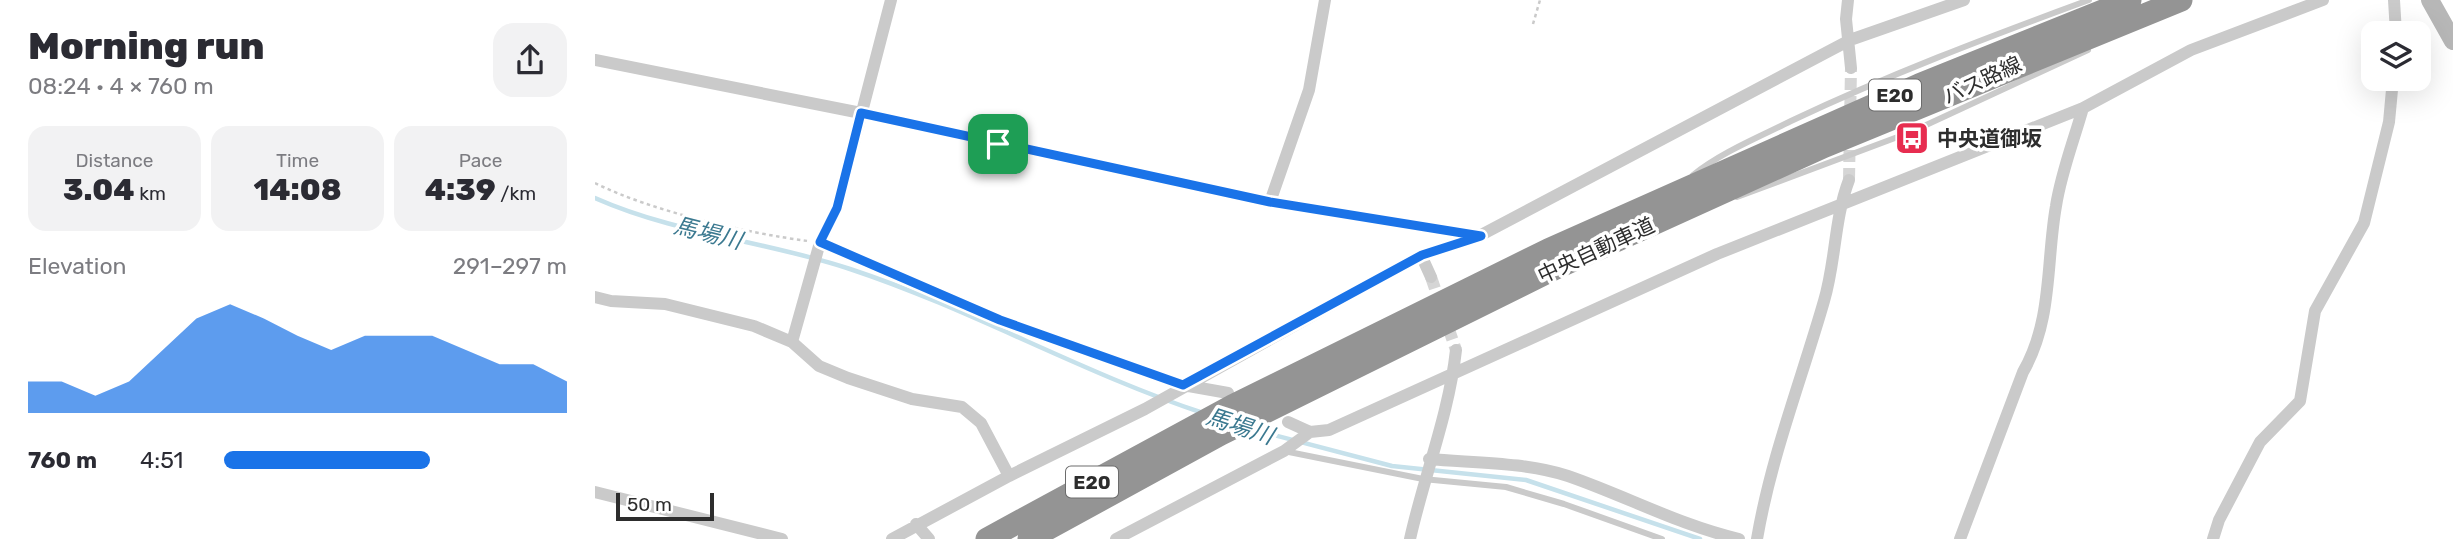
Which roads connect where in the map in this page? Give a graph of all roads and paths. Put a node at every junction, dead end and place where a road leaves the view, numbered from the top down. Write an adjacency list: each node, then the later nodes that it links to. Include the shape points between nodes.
1 (891, 0): 22 (street)
2 (1325, 0): 26 (street, via 1309,90)
3 (1540, 0): 13 (path)
4 (1848, 0): 14 (street)
5 (1964, 0): 14 (street)
6 (2089, 0): 25 (lane, バス路線, via 1822,106 1713,159)
7 (2130, 0): 25 (highway, 中央自動車道 / E20, via 1919,85)
8 (2323, 0): 21 (street, via 2191,50)
9 (2394, 0): 12 (street)
10 (2430, 0): 15 (main road)
11 (2172, 3): 16 (lane); 28 (highway, 中央自動車道 / E20, via 1848,136)
12 (2395, 21)
13 (1533, 24)
14 (1850, 40): 19 (street); 29 (street)
15 (2453, 41)
16 (2105, 42)
17 (2093, 48): 28 (lane, バス路線, via 1874,147 1747,195)
18 (595, 60): 22 (street)
19 (1851, 68)
20 (2392, 91): 58 (street, via 2389,122 2364,223 2315,311 2300,401 2260,442)
21 (2083, 108): 27 (street); 57 (street, via 2056,204 2051,279 2036,350 2023,372)
22 (861, 113): 26 (street); 30 (street, via 837,208)
23 (1849, 180): 27 (street)
24 (595, 183): 30 (path, via 618,194 762,235)
25 (1664, 198): 38 (highway, 中央自動車道 / E20)
26 (1270, 202): 29 (street)
27 (1840, 204): 36 (street, via 1612,300); 56 (street, via 1825,298 1766,485)
28 (1690, 207): 51 (highway, 中央自動車道 / E20, via 1456,316 1221,434)
29 (1481, 236): 31 (street)
30 (819, 244): 34 (street); 37 (path, via 1000,320)
31 (1422, 255): 32 (street); 37 (street)
32 (1431, 277)
33 (595, 297): 34 (street, via 665,304 754,326)
34 (792, 342): 43 (street, via 819,366 848,378 912,399 962,407 981,423)
35 (1456, 350): 36 (street)
36 (1453, 374): 40 (street, via 1329,430); 42 (street)
37 (1183, 385): 38 (street); 43 (street)
38 (1230, 399): 50 (highway, 中央自動車道 / E20, via 1197,425)
39 (1287, 422): 40 (street)
40 (1306, 435): 41 (street)
41 (1286, 449): 44 (lane); 52 (street)
42 (1429, 460): 44 (street); 55 (street, via 1528,468 1566,476 1698,531)
43 (1009, 476): 46 (street)
44 (1424, 477): 53 (street); 54 (lane, via 1506,487)
45 (595, 492): 47 (street)
46 (916, 524): 48 (street); 49 (street)
47 (782, 539)
48 (892, 539)
49 (929, 539)
50 (987, 539)
51 (1029, 539)
52 (1116, 539)
53 (1410, 539)
54 (1662, 539)
55 (1739, 539)
56 (1757, 539)
57 (1959, 539)
58 (2213, 539)

